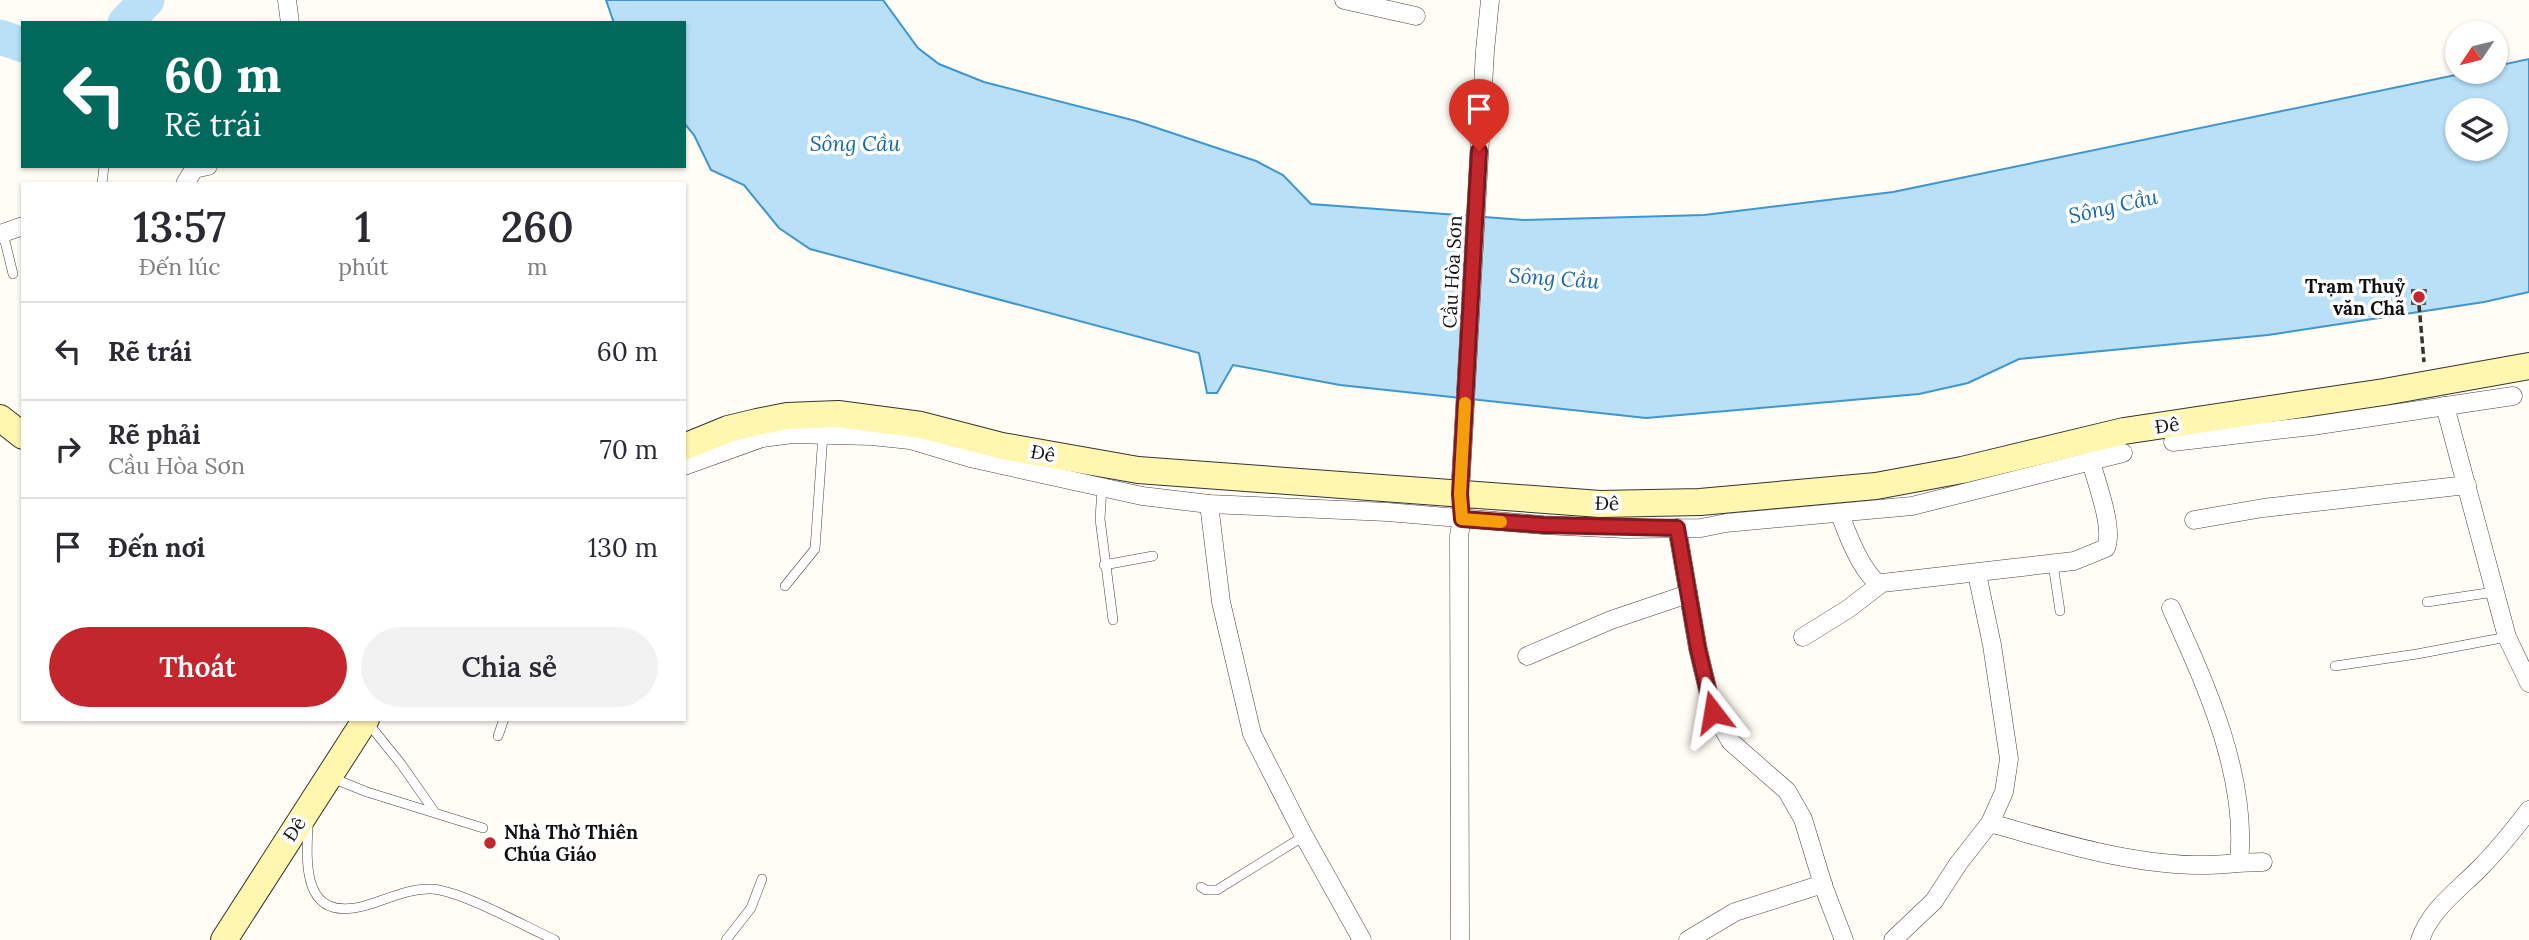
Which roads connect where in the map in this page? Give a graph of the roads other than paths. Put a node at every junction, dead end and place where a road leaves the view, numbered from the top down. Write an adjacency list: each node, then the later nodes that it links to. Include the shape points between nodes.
1 (287, 0): 5 (street)
2 (1345, 0): 4 (street)
3 (1490, 0): 23 (street, Cầu Hòa Sơn)
4 (1416, 16)
5 (289, 21)
6 (21, 227): 7 (street)
7 (1, 234): 8 (lane)
8 (13, 274)
9 (2529, 366): 23 (main road, Đê, via 2124,431 1876,486 1700,502)
10 (2513, 396): 11 (street)
11 (2445, 406): 15 (street); 20 (street)
12 (0, 418): 13 (main road)
13 (21, 434)
14 (823, 434): 19 (street, via 762,438); 21 (street, via 910,440); 32 (lane, via 815,549)
15 (2173, 442)
16 (686, 446): 23 (main road, Đê, via 757,422 838,414 920,425 1002,446 1138,470)
17 (2123, 453): 18 (street)
18 (2091, 462): 24 (street, via 1912,506); 28 (street, via 2110,540 2106,548 2093,554)
19 (686, 465)
20 (2467, 485): 25 (street); 33 (street)
21 (1102, 488): 22 (street); 29 (lane)
22 (1209, 504): 23 (street, via 1360,510); 54 (street, via 1221,602 1252,734)
23 (1461, 506): 26 (street, via 1543,525); 65 (street, Cầu Hòa Sơn)
24 (1840, 514): 26 (street); 31 (street, via 1857,553)
25 (2194, 520)
26 (1677, 528): 34 (street)
27 (1153, 556): 29 (lane)
28 (2053, 564): 30 (street); 37 (lane)
29 (1104, 565): 38 (lane)
30 (1977, 574): 31 (street); 52 (street, via 2008,759 2004,792)
31 (1879, 584): 40 (street)
32 (785, 586)
33 (2494, 592): 35 (lane); 39 (street)
34 (1688, 594): 41 (street); 58 (street, via 1713,712 1731,742 1787,792 1803,818)
35 (2427, 602)
36 (2171, 608): 55 (street, via 2216,714 2242,832)
37 (2060, 611)
38 (1113, 620)
39 (2507, 636): 42 (lane); 43 (street)
40 (1803, 637)
41 (1527, 656)
42 (2335, 666)
43 (2529, 683)
44 (364, 721): 48 (main road, Đê)
45 (366, 721): 51 (lane)
46 (502, 721): 47 (lane)
47 (498, 736)
48 (329, 776): 49 (main road, Đê); 51 (lane)
49 (309, 807): 61 (main road, Đê); 62 (lane, via 309,883 329,905 362,907 430,889 454,894)
50 (2529, 810): 60 (street, via 2500,847 2443,902)
51 (434, 811): 53 (lane)
52 (1990, 823): 55 (street, via 2128,858 2195,865); 68 (street, via 1934,901)
53 (483, 828)
54 (1304, 836): 59 (lane, via 1217,890); 64 (street)
55 (2239, 862): 56 (street)
56 (2263, 862)
57 (762, 879): 63 (lane, via 751,908)
58 (1823, 884): 66 (street, via 1735,912); 67 (street)
59 (1201, 887)
60 (2423, 932): 69 (street)
61 (224, 940)
62 (555, 940)
63 (726, 940)
64 (1362, 940)
65 (1460, 940)
66 (1688, 940)
67 (1844, 940)
68 (1893, 940)
69 (2405, 940)

